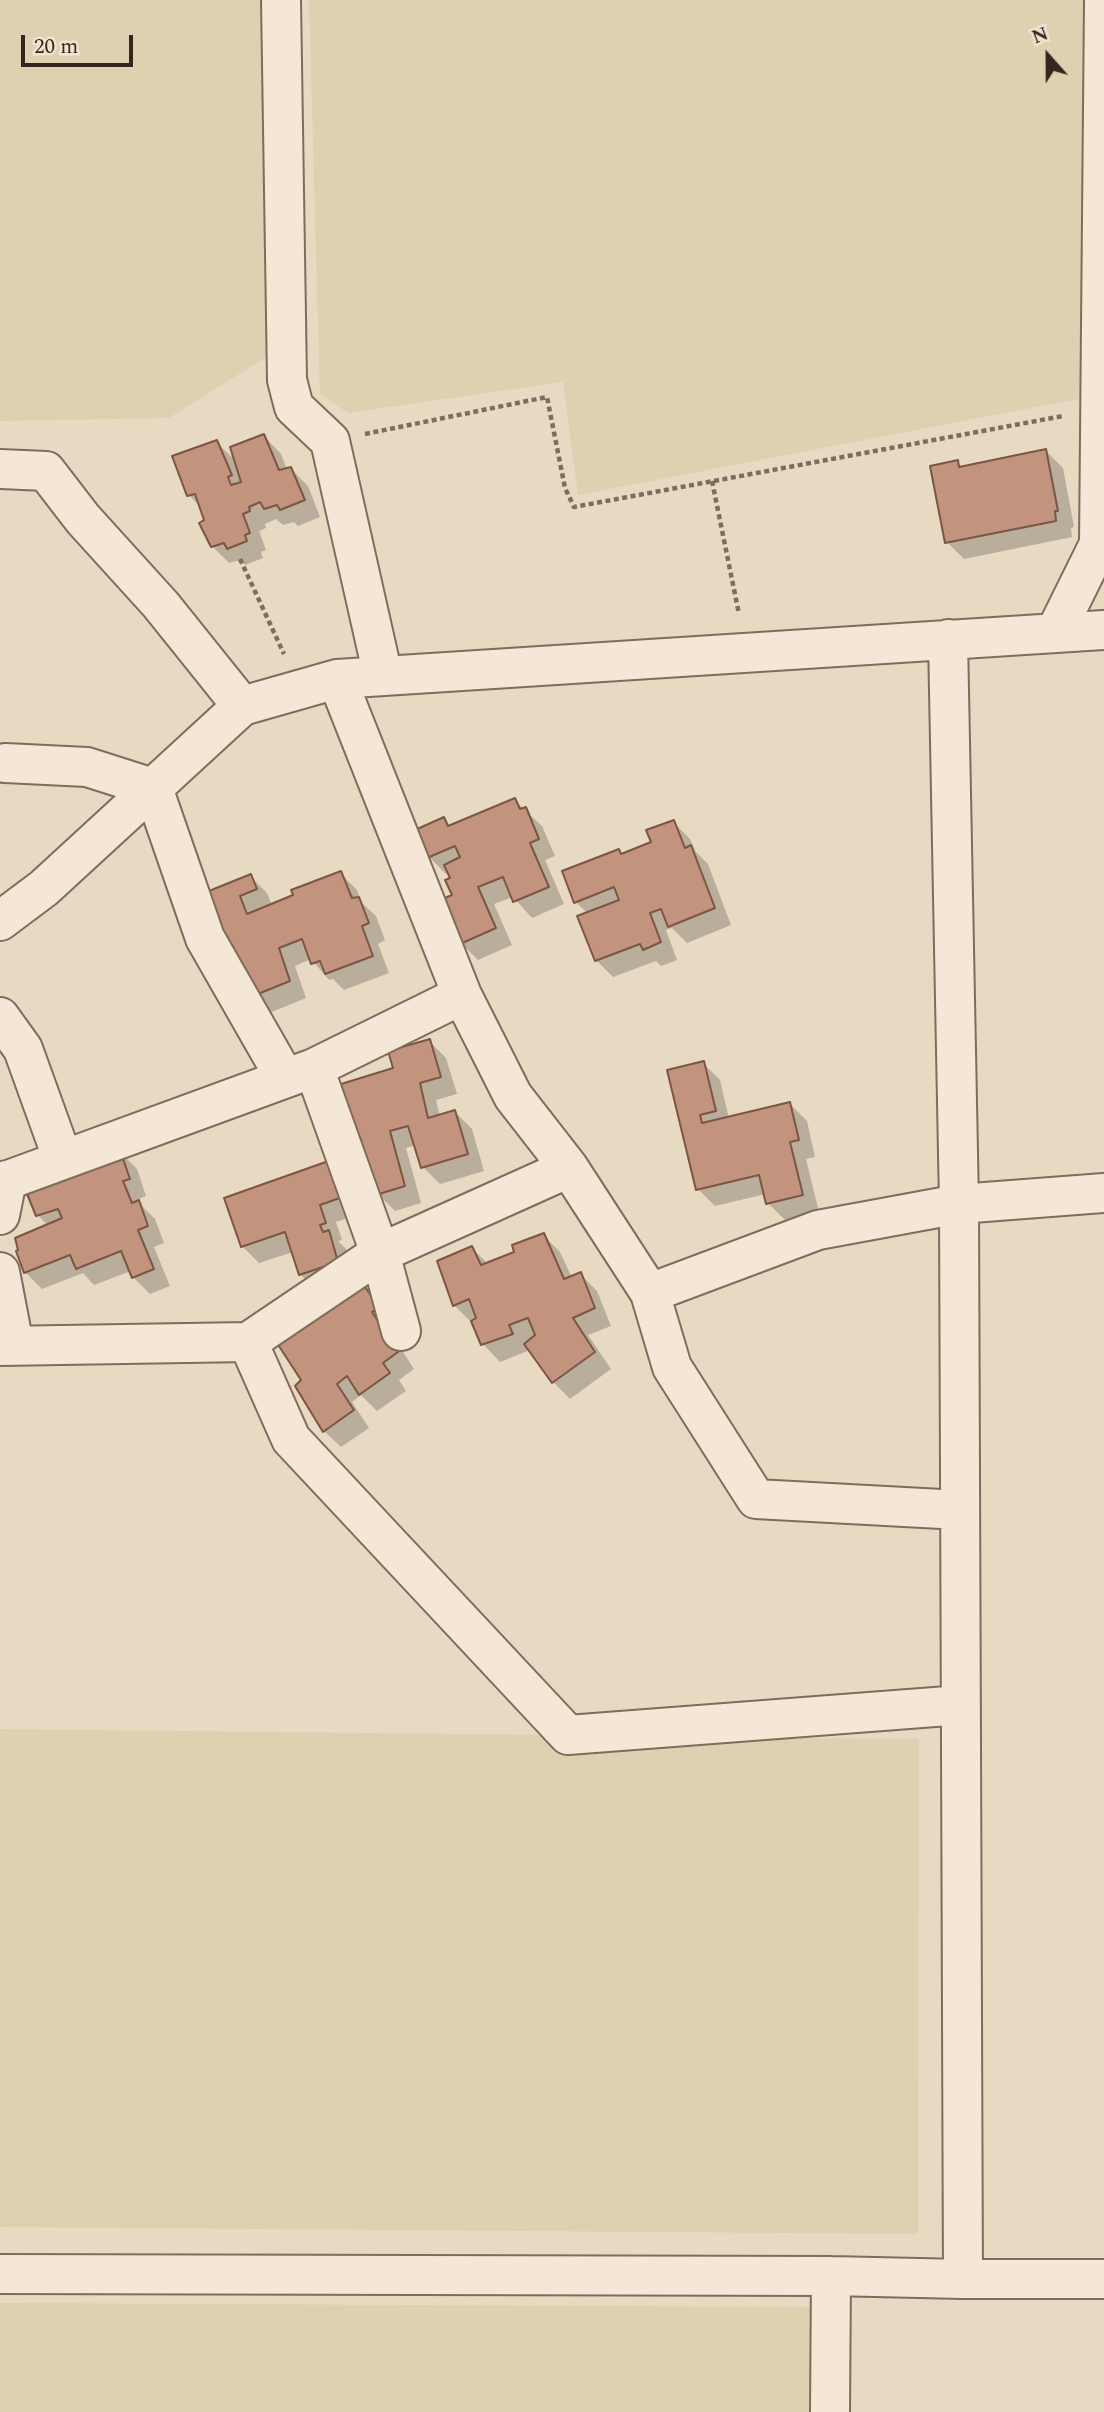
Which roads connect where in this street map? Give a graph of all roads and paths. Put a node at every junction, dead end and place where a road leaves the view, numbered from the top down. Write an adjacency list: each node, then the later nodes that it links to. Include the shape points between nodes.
1 (281, 0): 4 (street, via 287,380 294,407)
2 (1104, 0): 3 (street)
3 (1101, 409): 6 (path); 9 (street, via 1099,544)
4 (330, 441): 6 (path, via 547,397 565,488 574,507); 12 (street)
5 (0, 469): 15 (street, via 46,471)
6 (712, 481): 11 (path)
7 (240, 559): 14 (path)
8 (1104, 630): 9 (street)
9 (1055, 633): 10 (street)
10 (948, 639): 11 (street); 26 (street)
11 (746, 652): 12 (street)
12 (383, 676): 13 (street)
13 (337, 679): 14 (street); 19 (street)
14 (300, 689): 15 (street)
15 (242, 706): 17 (street)
16 (5, 763): 17 (street, via 87,767)
17 (153, 788): 18 (street, via 44,888); 21 (street, via 205,937)
18 (0, 921)
19 (462, 995): 21 (street); 23 (street, via 513,1096)
20 (0, 1017): 22 (street, via 23,1049)
21 (299, 1073): 22 (street); 27 (street)
22 (63, 1160): 24 (street)
23 (569, 1168): 27 (street); 29 (street)
24 (2, 1193)
25 (1104, 1193): 26 (street)
26 (959, 1204): 29 (street, via 818,1230); 33 (street)
27 (380, 1253): 30 (street); 31 (street)
28 (0, 1272): 32 (street)
29 (650, 1293): 33 (street, via 672,1367 756,1499)
30 (401, 1331)
31 (248, 1342): 32 (street); 34 (street, via 291,1439 568,1735)
32 (7, 1345)
33 (960, 1510): 34 (street)
34 (961, 1705): 37 (street)
35 (0, 2274): 36 (street)
36 (831, 2276): 37 (street); 39 (street)
37 (963, 2279): 38 (street)
38 (1104, 2279)
39 (831, 2412)

